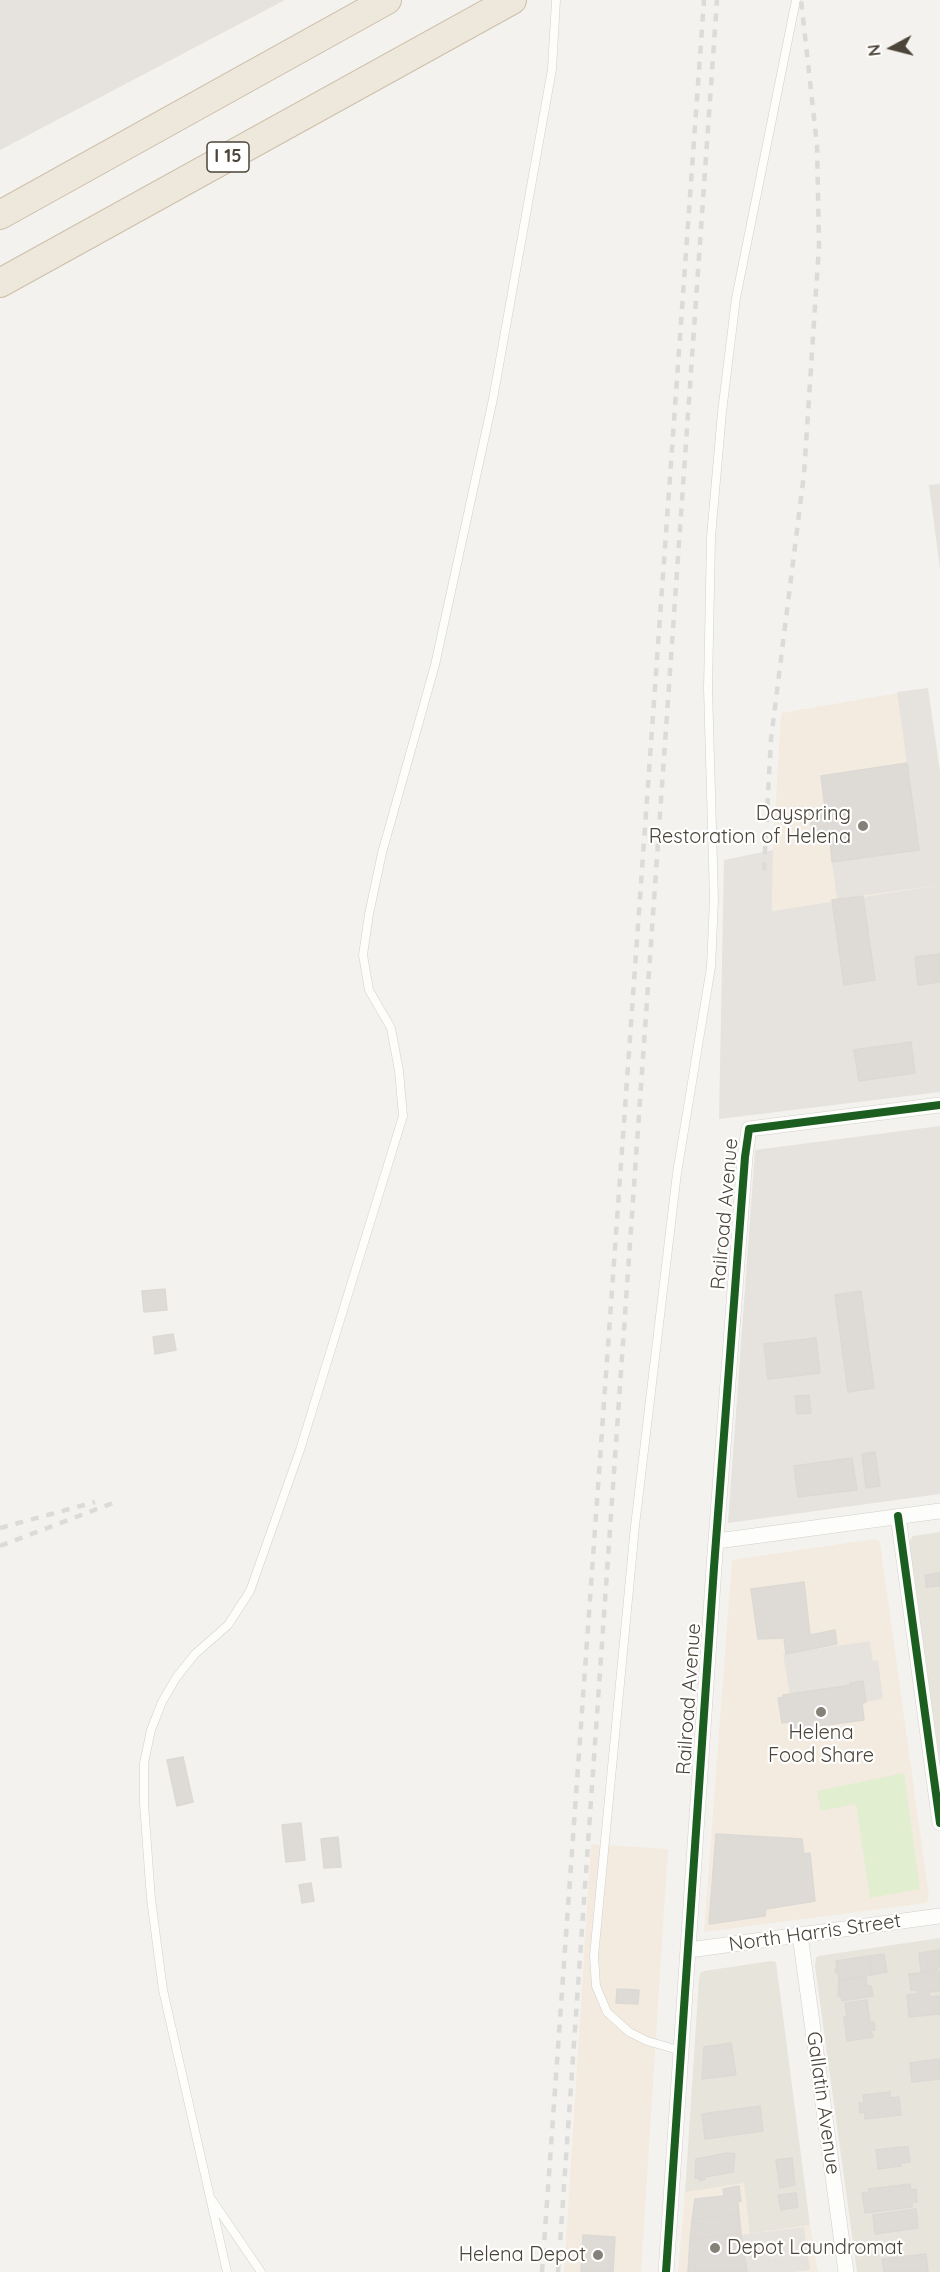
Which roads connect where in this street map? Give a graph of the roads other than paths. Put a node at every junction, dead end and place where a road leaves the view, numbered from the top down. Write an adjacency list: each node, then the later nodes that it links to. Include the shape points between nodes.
1 (387, 0): 5 (highway)
2 (512, 0): 6 (highway, I 15)
3 (556, 0): 16 (lane, via 552,69 493,399 435,665 390,822 363,955 369,990 391,1029 403,1116 300,1450 250,1591 228,1625 195,1654 176,1678 151,1730 144,1763 151,1899 163,1990)
4 (796, 0): 15 (lane, via 736,298 722,412 711,537 708,688 714,899 711,967 679,1162 635,1526 594,1956 596,1986 607,2012 638,2037)
5 (0, 215)
6 (0, 284)
7 (940, 1105): 10 (street, Railroad Avenue, via 749,1129)
8 (940, 1511): 9 (street)
9 (898, 1516): 10 (street); 11 (street)
10 (717, 1541): 14 (street, Railroad Avenue)
11 (940, 1823)
12 (940, 1916): 13 (street, North Harris Street)
13 (800, 1935): 14 (street, North Harris Street); 20 (street, Gallatin Avenue)
14 (689, 1950): 15 (street, Railroad Avenue)
15 (682, 2050): 19 (street, Railroad Avenue)
16 (209, 2196): 17 (lane); 18 (lane)
17 (226, 2272)
18 (261, 2272)
19 (666, 2272)
20 (846, 2272)

